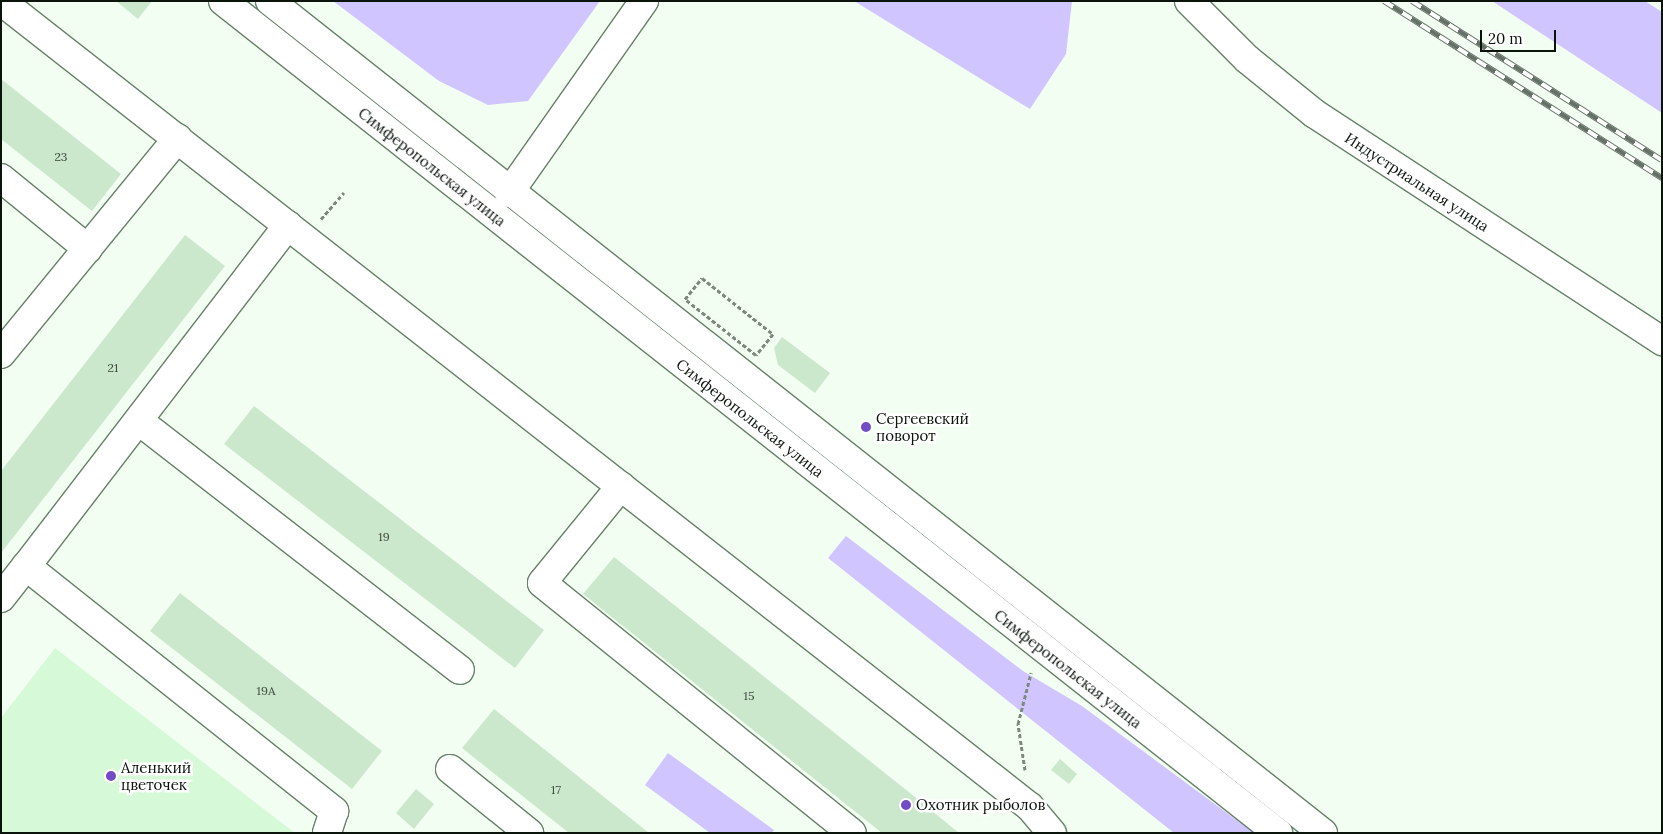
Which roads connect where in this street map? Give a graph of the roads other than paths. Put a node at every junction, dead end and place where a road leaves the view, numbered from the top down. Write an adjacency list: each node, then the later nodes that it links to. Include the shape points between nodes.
1 (1, 1): 6 (main road)
2 (223, 1): 23 (main road, Симферопольская улица)
3 (270, 1): 8 (main road, Симферопольская улица)
4 (644, 1): 8 (main road)
5 (1189, 1): 11 (main road, Индустриальная улица, via 1247,59 1315,114)
6 (178, 138): 9 (main road); 10 (main road)
7 (1, 178): 10 (main road)
8 (509, 193): 24 (main road, Симферопольская улица)
9 (296, 232): 13 (main road); 14 (main road)
10 (88, 249): 12 (main road)
11 (1662, 341)
12 (1, 354)
13 (139, 421): 15 (main road); 17 (main road)
14 (621, 486): 21 (main road, via 542,583); 22 (main road, via 1030,807)
15 (26, 566): 16 (main road); 19 (main road, via 334,811)
16 (1, 598)
17 (460, 670)
18 (450, 768): 20 (main road)
19 (327, 833)
20 (530, 833)
21 (852, 833)
22 (1052, 833)
23 (1278, 833)
24 (1323, 833)

